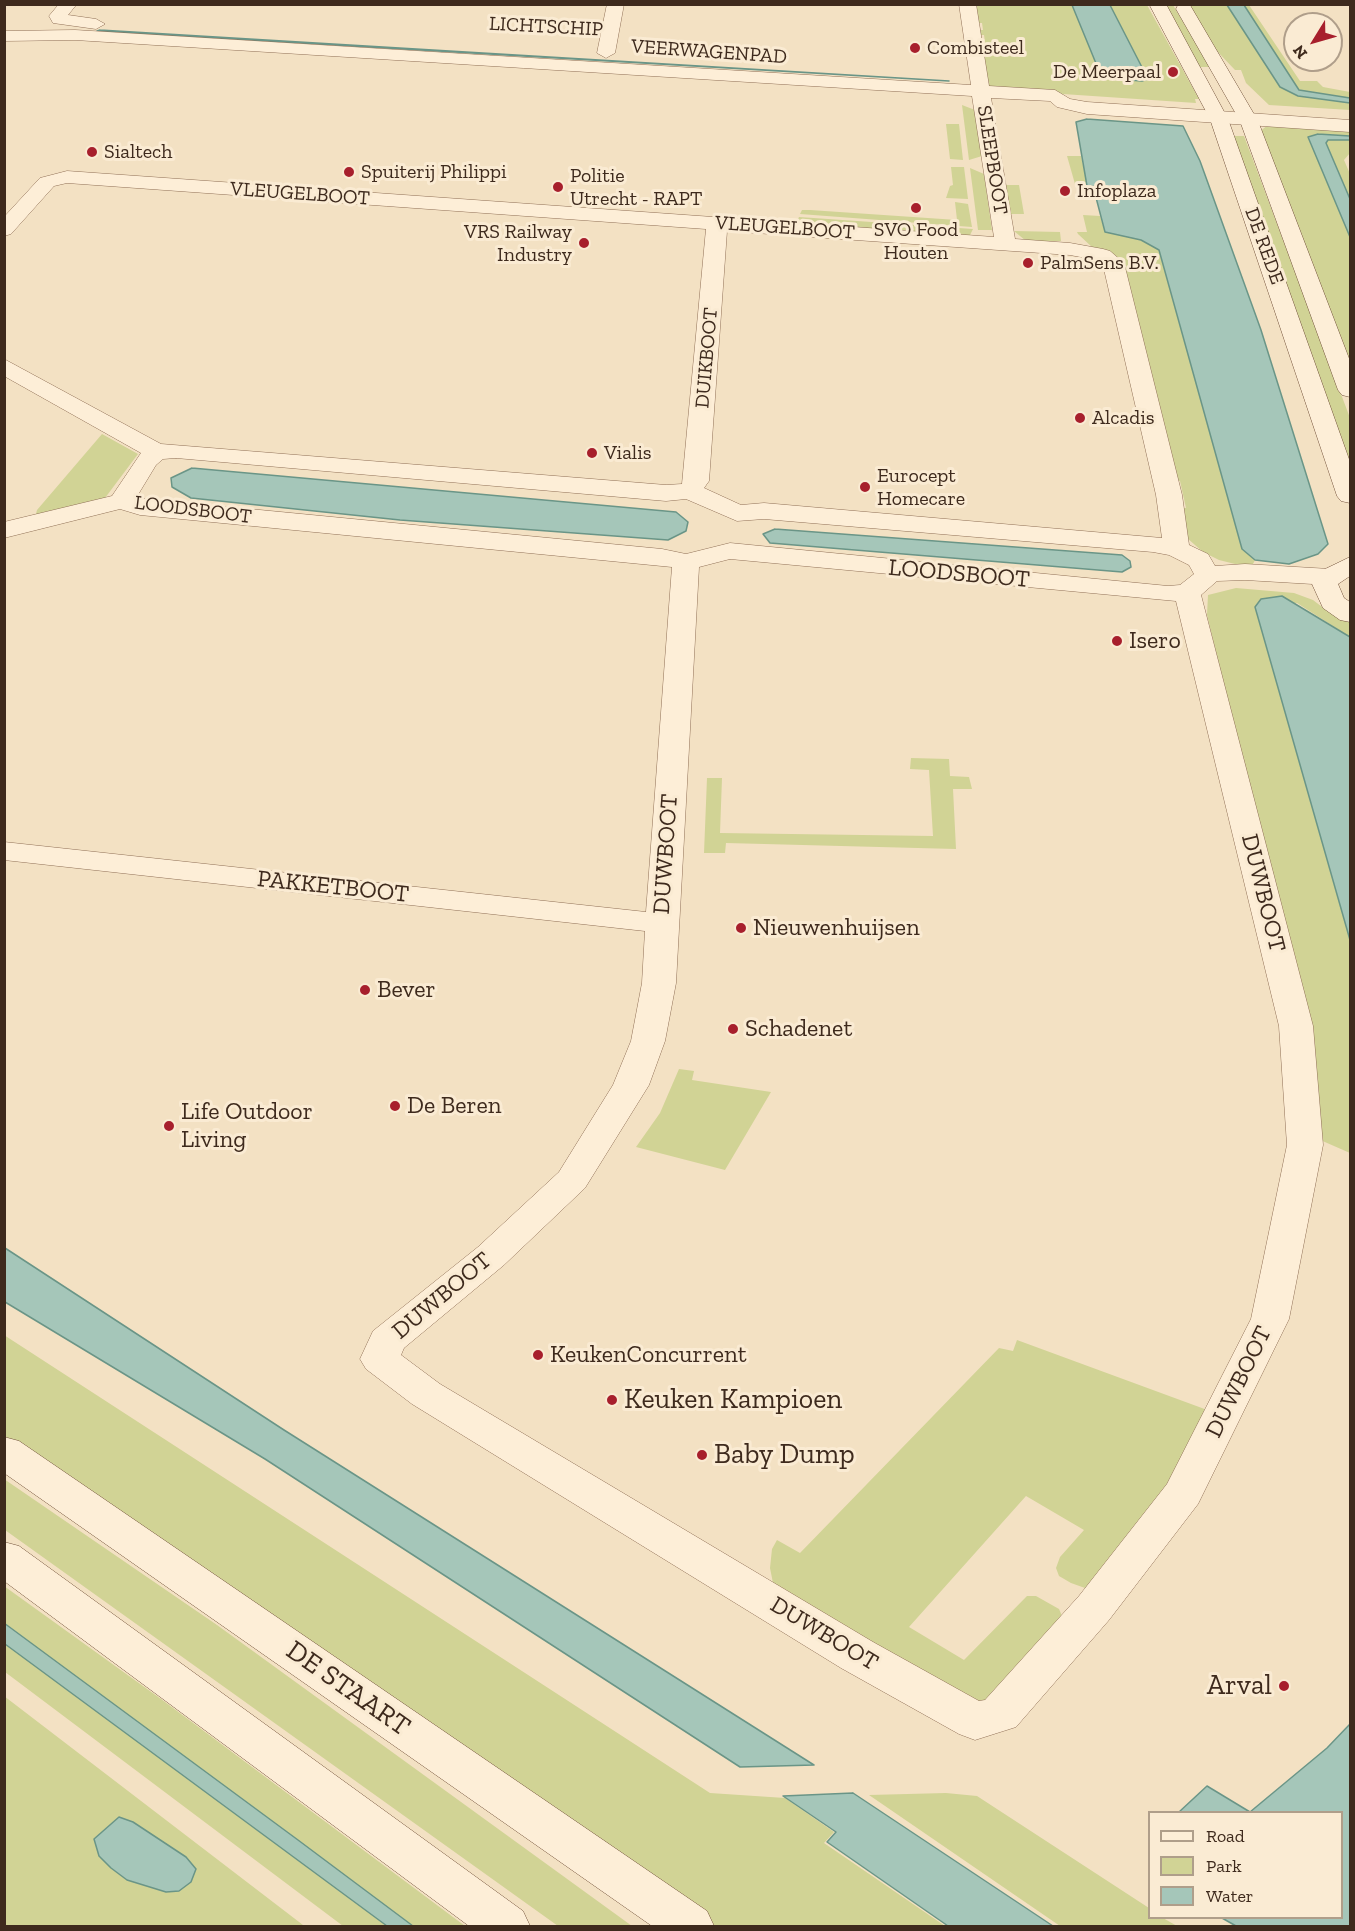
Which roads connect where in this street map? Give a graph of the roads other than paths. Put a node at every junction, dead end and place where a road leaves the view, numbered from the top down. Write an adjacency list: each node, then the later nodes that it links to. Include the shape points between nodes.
1 (69, 4): 7 (street, LICHTSCHIP, via 58,16 70,22)
2 (616, 4): 7 (street)
3 (967, 4): 8 (street)
4 (1156, 4): 9 (street, DE REDE)
5 (1181, 4): 10 (street, DE REDE)
6 (4, 36): 8 (street, VEERWAGENPAD, via 57,35)
7 (606, 52): 8 (street, LICHTSCHIP)
8 (979, 83): 9 (street, VEERWAGENPAD, via 1055,96 1081,108); 14 (street, SLEEPBOOT)
9 (1218, 117): 10 (street, VEERWAGENPAD); 19 (street, DE REDE)
10 (1248, 119): 11 (street, VEERWAGENPAD); 16 (street, DE REDE)
11 (1350, 126)
12 (717, 224): 13 (street, VLEUGELBOOT, via 67,177 47,182); 14 (street, VLEUGELBOOT); 18 (street, DUIKBOOT, via 697,481)
13 (4, 230)
14 (1005, 244): 23 (street, VLEUGELBOOT, via 1086,250 1113,264 1168,495)
15 (4, 366): 17 (street)
16 (1350, 390)
17 (157, 452): 18 (street, LOODSBOOT, via 666,493); 20 (street, LOODSBOOT, via 147,460)
18 (690, 491): 21 (street, LOODSBOOT)
19 (1350, 496)
20 (121, 501): 22 (street); 25 (street, LOODSBOOT, via 140,507)
21 (737, 513): 23 (street, LOODSBOOT, via 764,511); 24 (street, via 730,530)
22 (4, 530)
23 (1177, 549): 26 (street, via 1199,560)
24 (730, 551): 25 (street, LOODSBOOT); 26 (street, LOODSBOOT, via 1168,594)
25 (686, 562): 29 (street, DUWBOOT)
26 (1197, 583): 27 (street, LOODSBOOT); 29 (street, DUWBOOT, via 1296,1026 1305,1145 1270,1319 1183,1493 1094,1608 1000,1714 975,1721 857,1655 426,1395 380,1359 387,1341 491,1256 572,1180 631,1085 648,1041 659,983)
27 (1344, 589)
28 (4, 851): 29 (street, PAKKETBOOT)
29 (661, 923)
30 (4, 1452): 33 (street, DE STAART)
31 (4, 1558): 32 (street)
32 (506, 1926)
33 (690, 1926)

